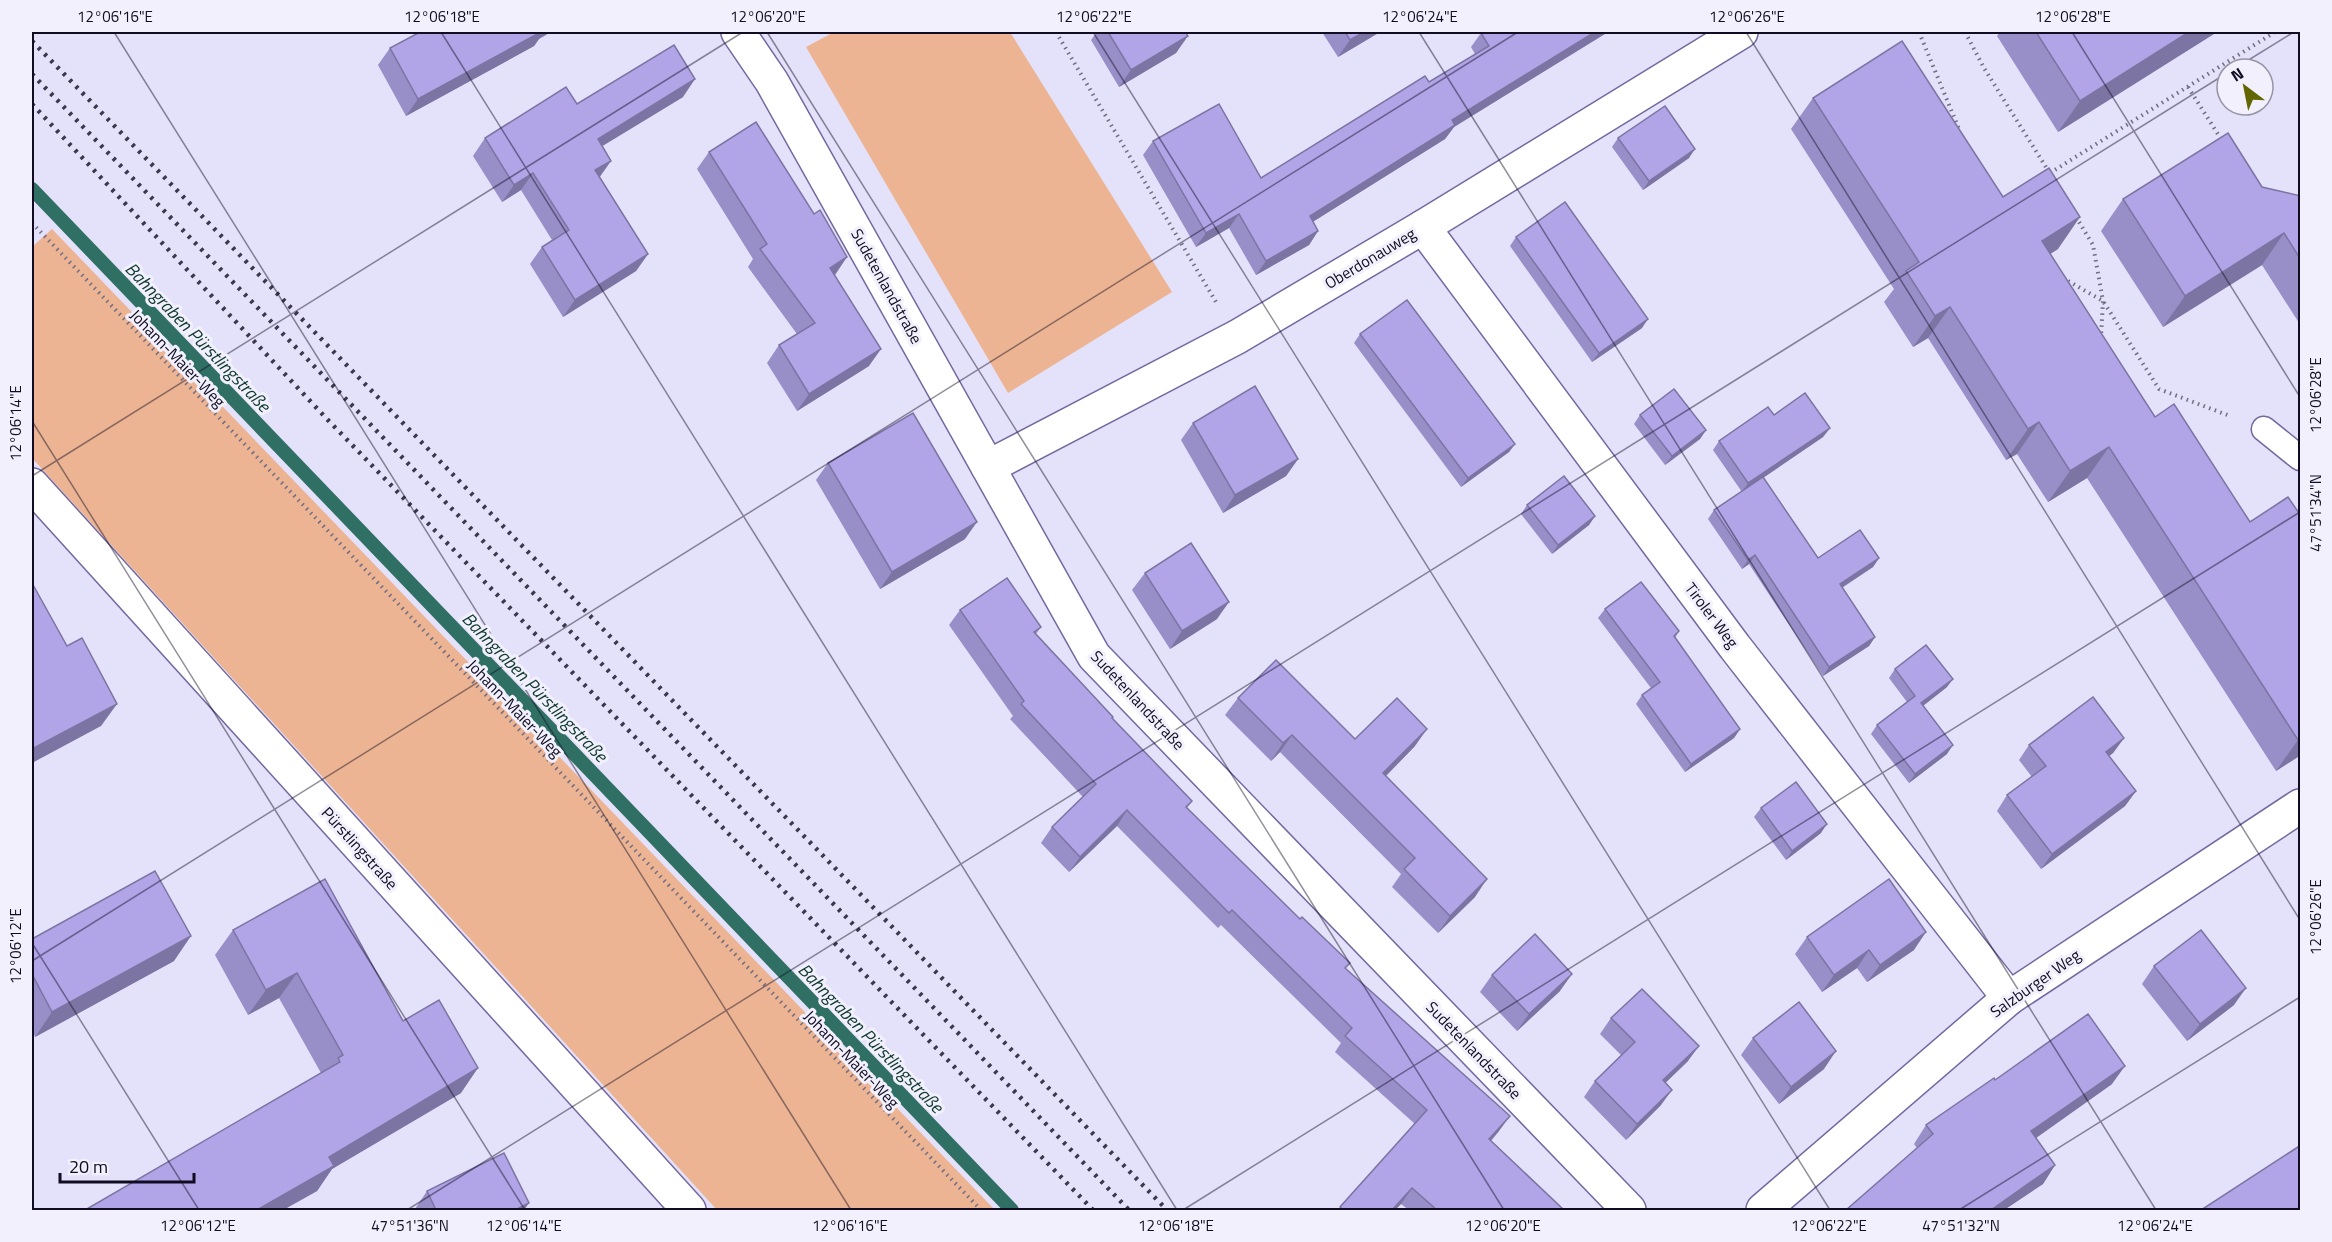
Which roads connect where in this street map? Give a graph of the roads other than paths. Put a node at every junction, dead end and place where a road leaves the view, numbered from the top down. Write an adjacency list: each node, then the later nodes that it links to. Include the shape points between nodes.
1 (738, 32): 6 (street, Sudetenlandstraße, via 772,82)
2 (1741, 32): 3 (street, Oberdonauweg)
3 (1423, 227): 6 (street, Oberdonauweg, via 1237,337); 9 (street, Tiroler Weg, via 1735,647)
4 (2264, 429): 5 (lane)
5 (2301, 458)
6 (988, 467): 11 (street, Sudetenlandstraße, via 1094,656)
7 (32, 485): 10 (street, Pürstlingstraße)
8 (2301, 806): 9 (street, Salzburger Weg)
9 (2009, 998): 12 (street, Salzburger Weg)
10 (676, 1207)
11 (1629, 1210)
12 (1763, 1210)

